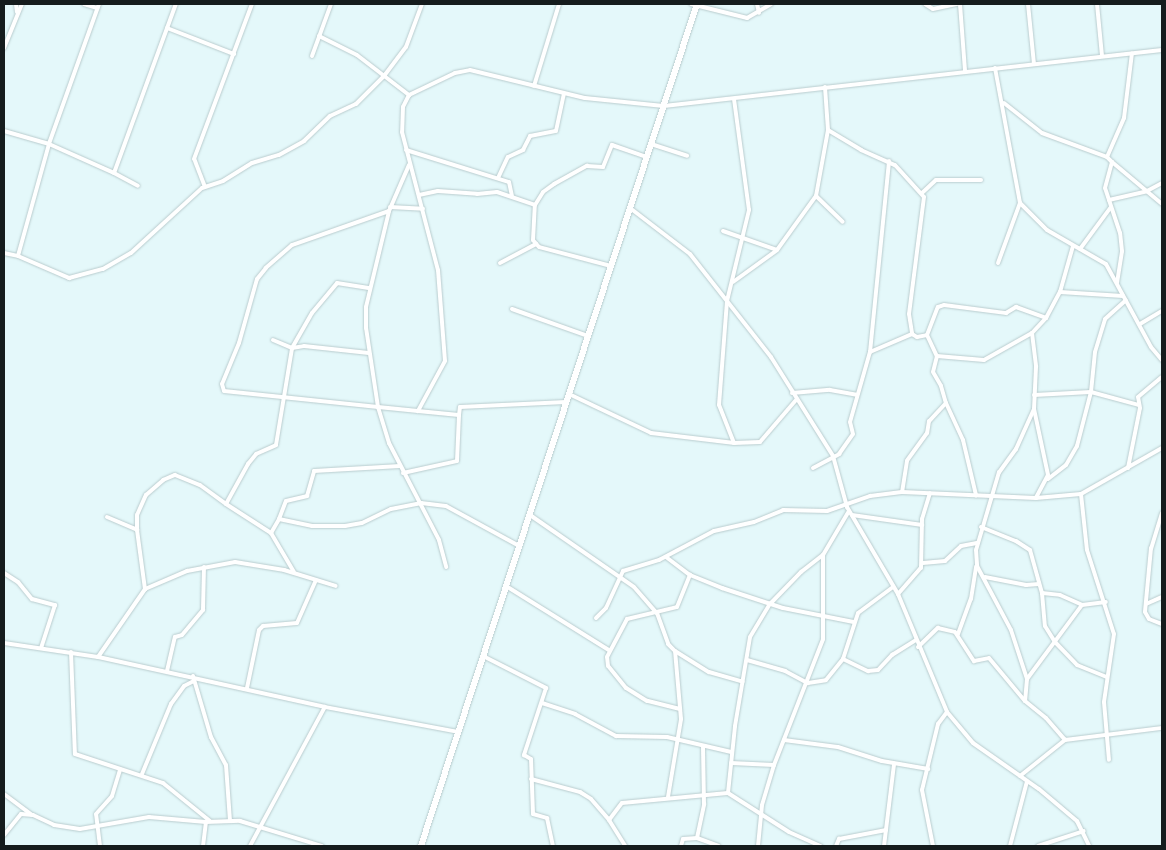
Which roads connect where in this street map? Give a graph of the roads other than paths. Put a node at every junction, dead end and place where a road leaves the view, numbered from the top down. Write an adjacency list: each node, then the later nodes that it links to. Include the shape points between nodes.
1 (16, 4): 17 (street)
2 (22, 4): 17 (street)
3 (84, 4): 16 (street)
4 (176, 4): 19 (street)
5 (252, 4): 24 (street)
6 (331, 4): 20 (street)
7 (422, 4): 30 (street, via 406,47)
8 (559, 4): 31 (street)
9 (758, 4): 18 (street)
10 (771, 4): 18 (street)
11 (926, 4): 12 (street, via 933,9)
12 (959, 4): 29 (street)
13 (1028, 4): 27 (street)
14 (1097, 4): 26 (street)
15 (694, 5): 18 (street, via 737,17 747,18); 37 (main road)
16 (98, 6): 40 (street)
17 (17, 12): 21 (street)
18 (759, 13)
19 (167, 28): 24 (street); 49 (street)
20 (319, 36): 25 (street); 30 (street, via 357,55)
21 (4, 48)
22 (1162, 50): 23 (street)
23 (1132, 53): 26 (street); 45 (street, via 1124,118)
24 (234, 54): 54 (street, via 194,159)
25 (312, 56)
26 (1102, 56): 27 (street)
27 (1034, 64): 28 (street)
28 (995, 68): 29 (street); 36 (street)
29 (965, 71): 32 (street)
30 (384, 76): 34 (street); 54 (street, via 356,104 330,116 304,141)
31 (534, 86): 33 (street); 34 (street, via 470,70 455,73)
32 (825, 87): 35 (street); 38 (street)
33 (564, 94): 37 (street, via 600,101); 50 (street, via 556,131 530,136 524,150 508,157)
34 (408, 95): 42 (street, via 402,116)
35 (734, 99): 37 (street); 70 (street, via 749,210)
36 (1004, 103): 45 (street, via 1042,133); 61 (street, via 1006,135 1017,173)
37 (664, 106): 41 (main road)
38 (828, 130): 46 (street, via 861,150); 59 (street)
39 (4, 131): 40 (street)
40 (49, 144): 49 (street); 76 (street)
41 (651, 144): 43 (street); 44 (main road)
42 (406, 150): 48 (street); 50 (street)
43 (687, 156)
44 (647, 157): 63 (street, via 612,145 603,167 587,166 554,184 543,192); 64 (main road)
45 (1107, 157): 47 (street)
46 (889, 161): 56 (street); 96 (street)
47 (1112, 162): 55 (street); 60 (street, via 1105,188)
48 (409, 165): 57 (street); 66 (street)
49 (114, 173): 53 (street)
50 (498, 178): 58 (street, via 511,184)
51 (981, 180): 56 (street, via 936,180)
52 (1162, 183): 55 (street)
53 (138, 186)
54 (205, 187): 76 (street, via 132,253 103,269 69,278)
55 (1147, 190): 60 (street); 62 (street)
56 (922, 193): 90 (street, via 924,212 908,300)
57 (419, 195): 58 (street, via 497,192); 67 (street)
58 (512, 196): 63 (street)
59 (816, 196): 68 (street); 74 (street)
60 (1108, 200): 65 (street)
61 (1020, 203): 72 (street, via 1038,223); 78 (street)
62 (1162, 204)
63 (535, 205): 71 (street)
64 (630, 208): 79 (main road); 85 (street, via 690,254)
65 (1111, 208): 73 (street); 81 (street, via 1120,233 1122,251)
66 (390, 209): 67 (street); 82 (street); 106 (street, via 292,245 258,280 222,388 228,394)
67 (423, 209): 113 (street, via 438,270 445,353 443,365)
68 (844, 222)
69 (723, 231): 70 (street)
70 (745, 236): 74 (street); 80 (street)
71 (536, 244): 77 (street); 79 (street, via 543,249)
72 (1073, 246): 73 (street); 83 (street)
73 (1080, 249): 81 (street, via 1106,264)
74 (777, 250): 80 (street)
75 (4, 253): 76 (street)
76 (18, 256)
77 (500, 263)
78 (998, 263)
79 (611, 266): 93 (main road)
80 (733, 282): 85 (street)
81 (1117, 283): 84 (street)
82 (369, 288): 95 (street, via 336,284); 97 (street, via 366,328)
83 (1060, 292): 84 (street); 88 (street)
84 (1124, 298): 89 (street); 101 (street, via 1105,319 1095,352)
85 (727, 302): 102 (street, via 766,350); 115 (street, via 719,405)
86 (512, 308): 93 (street)
87 (1162, 311): 89 (street)
88 (1046, 318): 91 (street); 92 (street, via 1016,307 1006,313 944,305 938,307)
89 (1140, 324): 99 (street)
90 (912, 334): 92 (street, via 917,337); 96 (street)
91 (1032, 334): 98 (street, via 984,360); 105 (street, via 1036,367)
92 (927, 335): 98 (street)
93 (588, 336): 103 (main road)
94 (273, 340): 95 (street)
95 (292, 348): 97 (street, via 304,346); 106 (street)
96 (870, 352): 104 (street)
97 (369, 353): 111 (street)
98 (937, 356): 109 (street, via 933,372 942,386)
99 (1162, 360)
100 (1162, 377): 110 (street, via 1138,397)
101 (1091, 392): 105 (street); 110 (street); 122 (street, via 1077,446 1066,466)
102 (792, 393): 104 (street, via 830,390); 107 (street)
103 (569, 394): 108 (main road); 115 (street, via 652,433)
104 (856, 395): 117 (street, via 850,422 851,438 839,454)
105 (1034, 395): 112 (street)
106 (283, 397): 111 (street); 130 (street, via 276,445 256,454)
107 (796, 400): 115 (street, via 760,442); 117 (street)
108 (566, 402): 114 (street, via 460,407); 133 (main road)
109 (946, 403): 123 (street, via 929,421 926,433 907,461); 126 (street, via 962,440)
110 (1139, 405): 120 (street)
111 (378, 407): 113 (street); 118 (street)
112 (1034, 409): 122 (street); 127 (street, via 1016,449 999,472)
113 (418, 410): 114 (street)
114 (458, 415): 121 (street, via 460,440 456,461)
115 (734, 443)
116 (1162, 448): 120 (street)
117 (833, 456): 119 (street); 131 (street)
118 (400, 466): 121 (street); 136 (street, via 314,471 308,496 286,500)
119 (813, 468)
120 (1128, 468): 125 (street)
121 (403, 473): 129 (street)
122 (1048, 479): 128 (street)
123 (902, 492): 124 (street); 131 (street, via 870,496)
124 (930, 493): 126 (street); 137 (street)
125 (1081, 494): 128 (street); 163 (street, via 1087,550)
126 (976, 495): 127 (street)
127 (990, 496): 128 (street); 138 (street)
128 (1036, 498)
129 (421, 503): 136 (street, via 391,509 362,523 345,526 312,526); 142 (street, via 458,510); 148 (street, via 439,540)
130 (226, 504): 139 (street, via 200,485 175,475 162,480 146,495 138,515); 140 (street)
131 (848, 508): 134 (street); 143 (street); 144 (street, via 817,512 783,510 754,522 714,530)
132 (1162, 513): 165 (street, via 1150,548)
133 (530, 515): 142 (main road); 151 (street)
134 (852, 515): 137 (street); 158 (street)
135 (107, 517): 139 (street)
136 (279, 519): 140 (street)
137 (922, 525): 145 (street)
138 (981, 527): 141 (street); 155 (street, via 1030,550)
139 (137, 530): 159 (street)
140 (271, 533): 149 (street)
141 (977, 543): 145 (street, via 961,546 945,561); 146 (street)
142 (519, 546): 157 (main road)
143 (823, 555): 164 (street); 168 (street)
144 (666, 557): 151 (street); 152 (street)
145 (923, 563): 161 (street)
146 (976, 566): 153 (street); 172 (street, via 970,599)
147 (204, 567): 149 (street, via 235,562); 159 (street); 185 (street, via 203,610 182,635 175,637)
148 (446, 567)
149 (294, 572): 154 (street)
150 (4, 573): 177 (street, via 18,582 32,599 55,605)
151 (620, 574): 167 (street); 169 (street, via 606,608)
152 (690, 576): 164 (street); 167 (street, via 677,608)
153 (985, 577): 155 (street, via 1026,585); 188 (street, via 1011,630)
154 (316, 580): 156 (street); 191 (street, via 297,623 263,626 260,630)
155 (1039, 584): 160 (street)
156 (336, 586)
157 (506, 586): 178 (street); 181 (main road)
158 (894, 587): 161 (street); 170 (street, via 861,610)
159 (145, 588): 182 (street)
160 (1042, 593): 166 (street, via 1060,595); 174 (street, via 1045,626)
161 (898, 594): 173 (street)
162 (1162, 597): 165 (street)
163 (1106, 602): 166 (street); 186 (street, via 1114,643)
164 (770, 604): 168 (street, via 793,611); 184 (street, via 752,630)
165 (1146, 604): 171 (street, via 1146,616)
166 (1082, 605): 174 (street)
167 (657, 613): 178 (street, via 627,619); 179 (street, via 668,644)
168 (824, 614): 170 (street); 190 (street, via 822,639)
169 (596, 618)
170 (854, 622): 183 (street)
171 (1162, 624)
172 (958, 634): 176 (street, via 938,628); 192 (street, via 974,660 989,658)
173 (916, 640): 176 (street); 183 (street, via 892,655 878,670 868,670)
174 (1055, 642): 186 (street, via 1077,665); 188 (street)
175 (4, 643): 177 (street)
176 (918, 647): 196 (street)
177 (41, 648): 180 (street)
178 (609, 650): 195 (street, via 608,666 626,688 646,702)
179 (675, 651): 189 (street, via 709,672); 195 (street)
180 (71, 652): 182 (street); 209 (street, via 75,754)
181 (483, 656): 193 (street, via 543,684 546,688); 198 (main road)
182 (98, 657): 185 (street)
183 (843, 659): 190 (street, via 826,680)
184 (747, 660): 189 (street); 190 (street, via 785,671)
185 (167, 671): 187 (street)
186 (1107, 677): 199 (street, via 1104,702)
187 (193, 678): 191 (street); 211 (street, via 171,704); 222 (street, via 211,737 226,765)
188 (1027, 679): 192 (street)
189 (743, 682): 204 (street)
190 (808, 683): 201 (street)
191 (247, 688): 194 (street)
192 (1025, 701): 202 (street)
193 (542, 703): 200 (street, via 575,714 616,736); 213 (street, via 524,755 531,759)
194 (326, 707): 198 (street); 224 (street)
195 (680, 709): 200 (street)
196 (947, 712): 210 (street, via 939,720); 212 (street, via 973,743)
197 (1162, 728): 199 (street)
198 (459, 732): 235 (main road)
199 (1107, 736): 202 (street); 205 (street)
200 (679, 739): 203 (street); 218 (street)
201 (784, 740): 207 (street, via 838,747); 208 (street)
202 (1065, 740): 212 (street)
203 (703, 747): 204 (street); 217 (street)
204 (732, 752): 206 (street)
205 (1109, 760)
206 (731, 763): 208 (street); 215 (street)
207 (894, 764): 210 (street); 226 (street)
208 (774, 765): 219 (street)
209 (120, 769): 211 (street); 225 (street, via 112,796 97,812)
210 (928, 769): 244 (street, via 923,801)
211 (142, 774): 223 (street, via 163,783)
212 (1020, 776): 214 (street)
213 (531, 779): 221 (street, via 580,792 599,806); 236 (street, via 533,814 547,818)
214 (1027, 780): 227 (street, via 1077,821); 230 (street)
215 (728, 793): 217 (street); 219 (street)
216 (4, 794): 220 (street)
217 (703, 795): 218 (street); 229 (street)
218 (668, 797): 221 (street, via 652,802 622,803)
219 (763, 814): 240 (street); 241 (street, via 789,832)
220 (33, 815): 225 (street, via 60,826); 228 (street, via 21,814)
221 (609, 820): 237 (street)
222 (230, 821): 223 (street); 224 (street)
223 (208, 822): 225 (street, via 149,816); 232 (street)
224 (260, 826): 233 (street); 234 (street)
225 (100, 827): 231 (street)
226 (886, 830): 242 (street, via 840,839); 243 (street)
227 (1084, 831): 246 (street); 247 (street)
228 (4, 835)
229 (697, 838): 238 (street, via 684,839); 239 (street)
230 (1010, 845): 245 (street)
231 (100, 846)
232 (203, 846)
233 (250, 846)
234 (322, 846)
235 (421, 846)
236 (553, 846)
237 (624, 846)
238 (681, 846)
239 (718, 846)
240 (758, 846)
241 (821, 846)
242 (836, 846)
243 (884, 846)
244 (933, 846)
245 (1018, 846)
246 (1038, 846)
247 (1089, 846)

